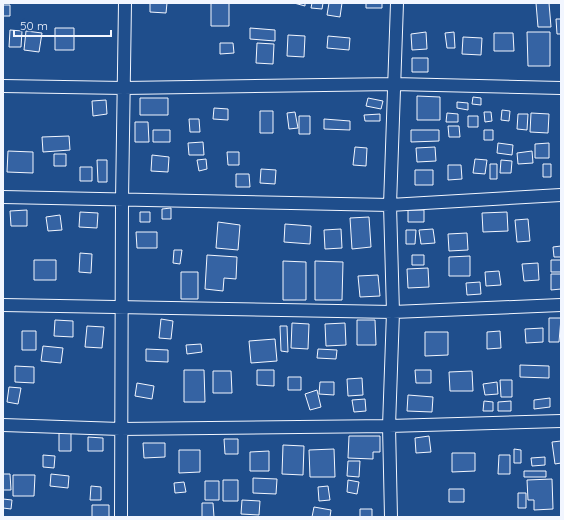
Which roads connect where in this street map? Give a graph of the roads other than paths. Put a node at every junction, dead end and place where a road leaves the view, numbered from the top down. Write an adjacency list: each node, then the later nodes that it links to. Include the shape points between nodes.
1 (125, 3): 5 (street)
2 (397, 3): 3 (street)
3 (394, 84): 5 (street); 6 (street); 10 (street)
4 (3, 86): 5 (street)
5 (124, 88): 9 (street)
6 (561, 88)
7 (561, 195): 10 (street)
8 (3, 197): 9 (street)
9 (122, 200): 10 (street); 13 (street)
10 (390, 205): 14 (street)
11 (561, 304): 14 (street)
12 (3, 305): 13 (street)
13 (121, 307): 14 (street); 18 (street)
14 (393, 312): 17 (street)
15 (561, 421): 17 (street)
16 (3, 425): 18 (street)
17 (389, 426): 18 (street); 20 (street)
18 (120, 429): 19 (street)
19 (121, 517)
20 (390, 517)

